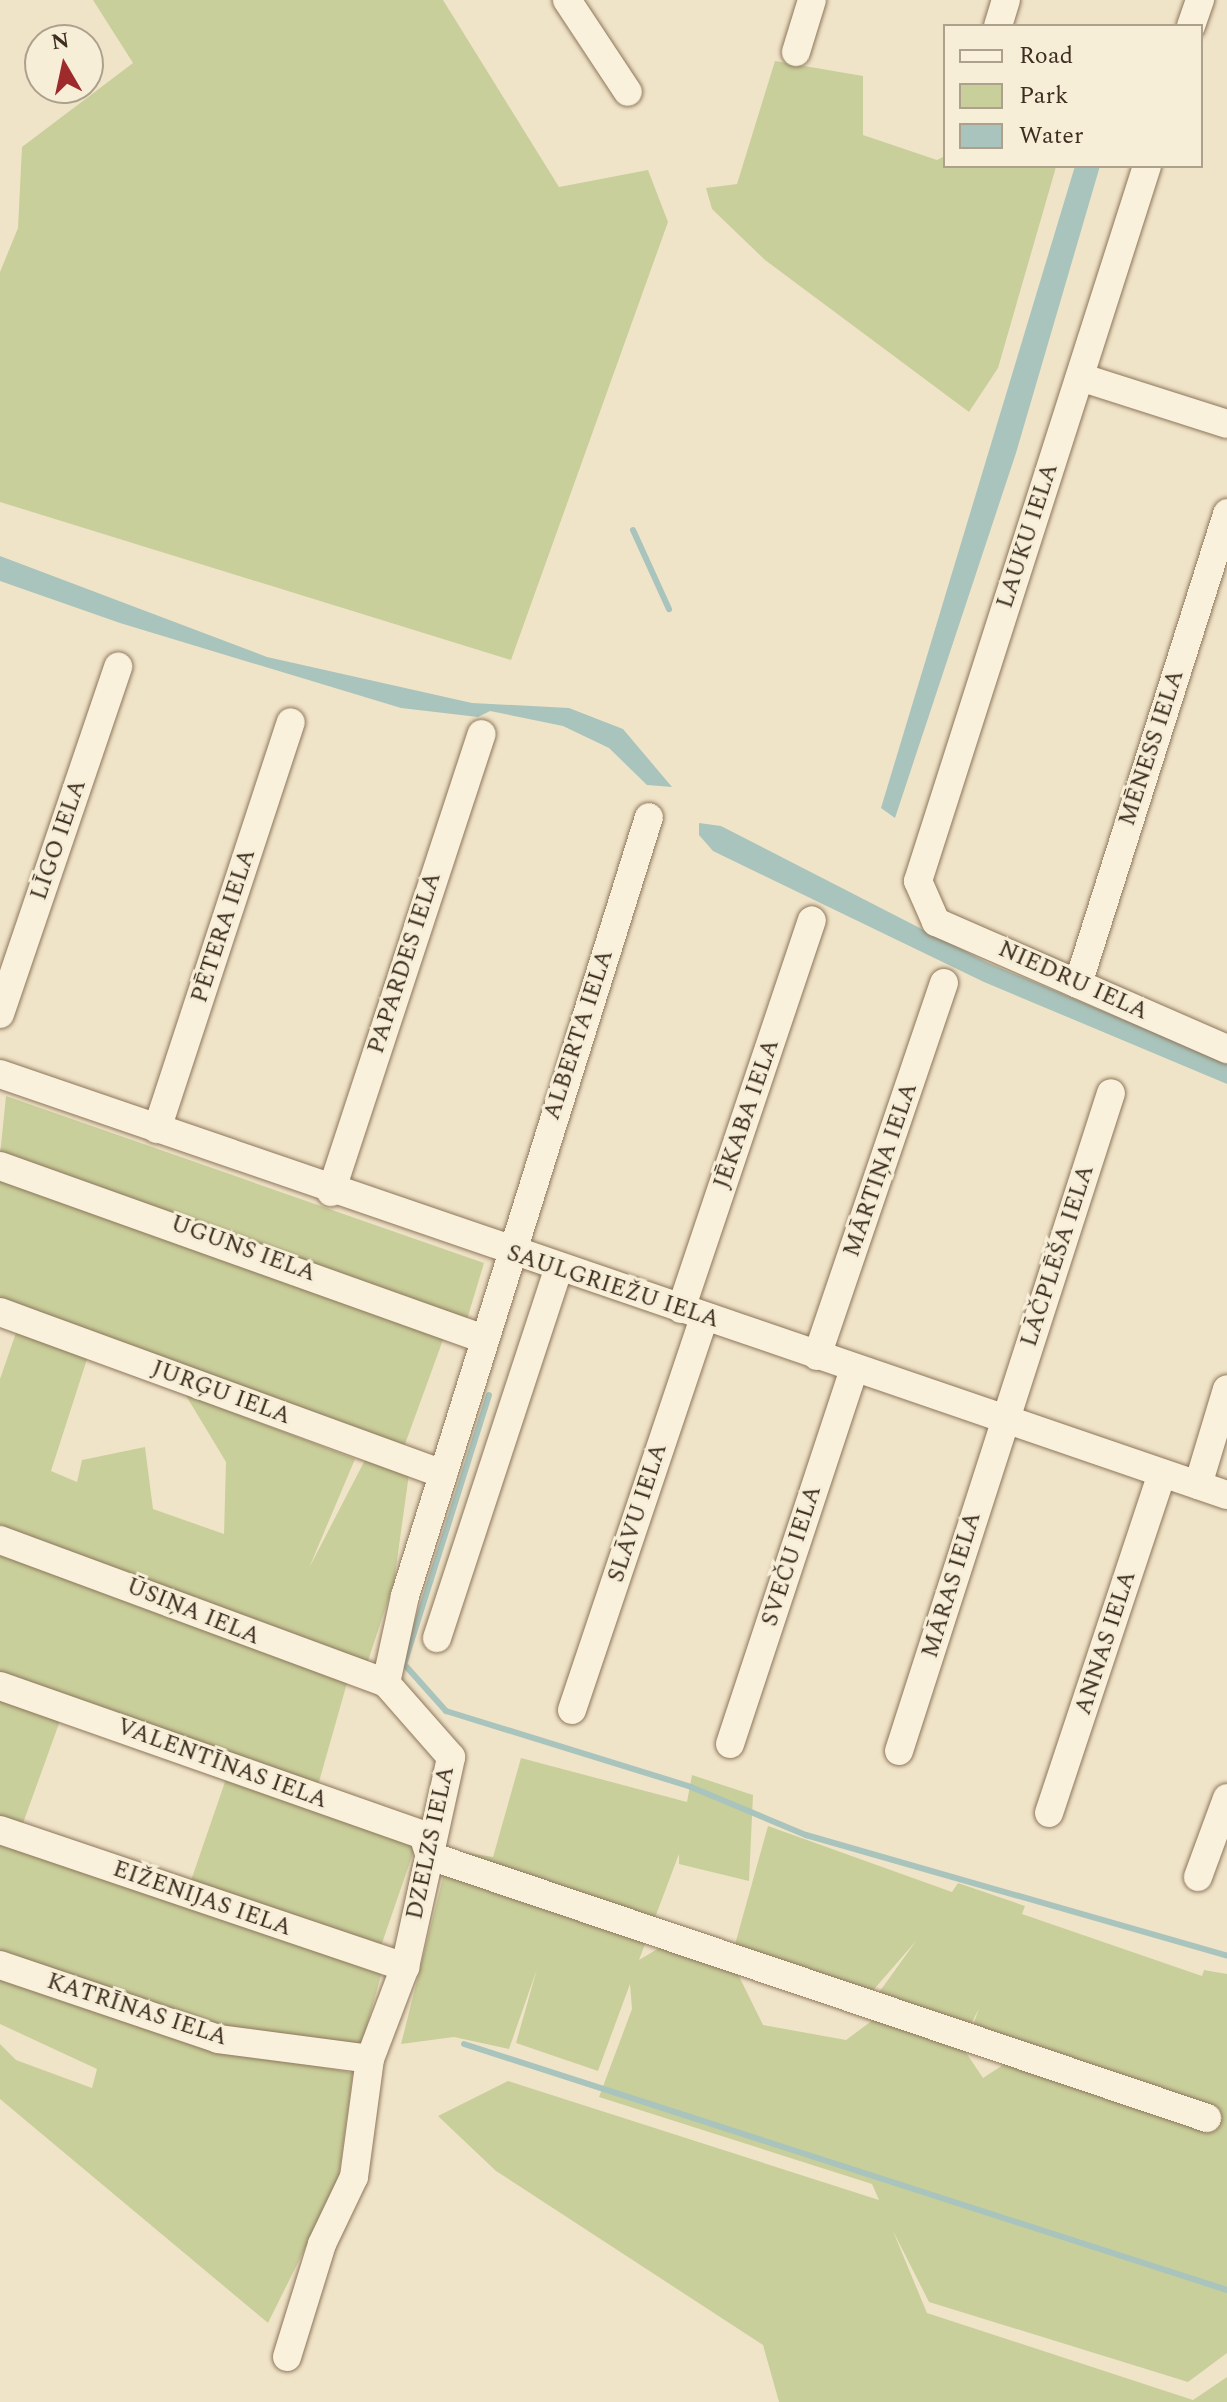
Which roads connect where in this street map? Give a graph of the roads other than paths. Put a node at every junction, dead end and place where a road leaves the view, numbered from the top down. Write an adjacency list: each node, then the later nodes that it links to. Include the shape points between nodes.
1 (567, 0): 8 (street)
2 (812, 0): 7 (street)
3 (1006, 0): 5 (street)
4 (1200, 0): 6 (street)
5 (999, 24)
6 (1192, 24)
7 (796, 52)
8 (628, 92)
9 (1146, 168): 10 (street, LAUKU IELA)
10 (1080, 377): 11 (street); 17 (street, LAUKU IELA, via 924,852 918,881)
11 (1227, 424)
12 (1227, 513): 20 (street, MĒNESS IELA)
13 (118, 667): 21 (street, LĪGO IELA)
14 (291, 722): 25 (street, PĒTERA IELA)
15 (482, 734): 27 (street, PAPARDES IELA)
16 (649, 817): 28 (street, ALBERTA IELA)
17 (924, 906): 20 (street, NIEDRU IELA, via 936,922)
18 (812, 920): 31 (street, JĒKABA IELA)
19 (944, 983): 33 (street, MĀRTIŅA IELA)
20 (1078, 984): 22 (street, NIEDRU IELA)
21 (0, 1014)
22 (1227, 1049)
23 (0, 1076): 25 (street, SAULGRIEŽU IELA)
24 (1111, 1093): 36 (street, LĀČPLĒŠA IELA)
25 (157, 1129): 27 (street, SAULGRIEŽU IELA)
26 (0, 1166): 32 (street, UGUNS IELA)
27 (331, 1192): 28 (street, SAULGRIEŽU IELA)
28 (511, 1254): 29 (street, SAULGRIEŽU IELA); 32 (street)
29 (558, 1269): 31 (street, SAULGRIEŽU IELA); 42 (street)
30 (0, 1312): 37 (street, JURĢU IELA)
31 (692, 1313): 33 (street, SAULGRIEŽU IELA); 45 (street, SLĀVU IELA)
32 (484, 1339): 37 (street)
33 (817, 1356): 34 (street, SAULGRIEŽU IELA)
34 (854, 1368): 36 (street, SAULGRIEŽU IELA); 46 (street, SVEČU IELA)
35 (1227, 1389): 39 (street)
36 (1004, 1419): 38 (street, SAULGRIEŽU IELA); 47 (street, MĀRAS IELA)
37 (443, 1474): 43 (street)
38 (1162, 1474): 39 (street, SAULGRIEŽU IELA); 49 (street, ANNAS IELA)
39 (1198, 1485): 40 (street, SAULGRIEŽU IELA)
40 (1227, 1495)
41 (0, 1540): 43 (street, ŪSIŅA IELA)
42 (437, 1638)
43 (386, 1683): 51 (street, DZELZS IELA, via 451,1757)
44 (0, 1686): 51 (street, VALENTĪNAS IELA, via 423,1835)
45 (572, 1710)
46 (730, 1744)
47 (899, 1751)
48 (1227, 1798): 52 (street)
49 (1049, 1813)
50 (0, 1830): 54 (street, EIŽENIJAS IELA)
51 (430, 1856): 54 (street, DZELZS IELA); 56 (street)
52 (1198, 1877)
53 (0, 1965): 55 (street, KATRĪNAS IELA, via 218,2039)
54 (405, 1967): 55 (street, DZELZS IELA)
55 (370, 2059): 57 (street, DZELZS IELA, via 354,2177 322,2244)
56 (1207, 2118)
57 (287, 2357)

